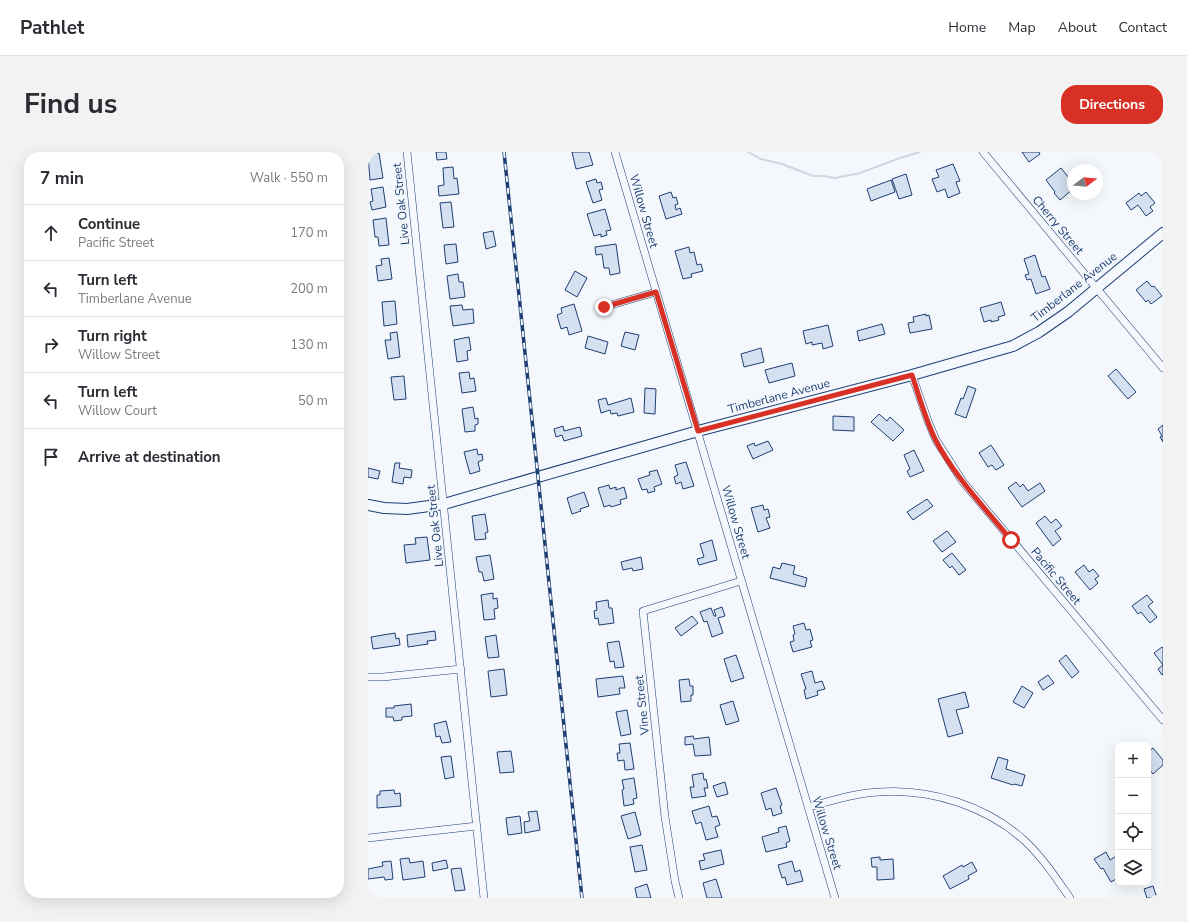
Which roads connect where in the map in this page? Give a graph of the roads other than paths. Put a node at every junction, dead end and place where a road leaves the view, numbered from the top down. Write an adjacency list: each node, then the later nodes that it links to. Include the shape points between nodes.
1 (407, 152): 11 (street, Live Oak Street)
2 (615, 152): 6 (street, Willow Street)
3 (983, 152): 5 (street, Cherry Street)
4 (1163, 233): 5 (street, Timberlane Avenue)
5 (1096, 288): 8 (street, Cherry Street); 9 (street, Timberlane Avenue, via 1068,312 1014,346)
6 (656, 292): 7 (street); 10 (street, Willow Street)
7 (604, 307)
8 (1163, 368)
9 (912, 375): 10 (street, Timberlane Avenue); 16 (street, Pacific Street, via 936,440 962,482)
10 (698, 431): 11 (street, Timberlane Avenue); 13 (street, Willow Street)
11 (444, 504): 12 (street, Timberlane Avenue, via 407,509); 14 (street, Live Oak Street)
12 (368, 505)
13 (741, 581): 17 (street, Willow Street); 21 (street, Vine Street, via 643,611 665,817)
14 (461, 669): 15 (street); 18 (street, Live Oak Street)
15 (368, 677)
16 (1163, 720)
17 (808, 807): 22 (street, Willow Street); 23 (street, via 878,792 910,792 952,801 981,812 1024,840 1039,855)
18 (477, 826): 19 (street); 20 (street, Live Oak Street)
19 (368, 838)
20 (484, 898)
21 (680, 898)
22 (835, 898)
23 (1070, 898)

